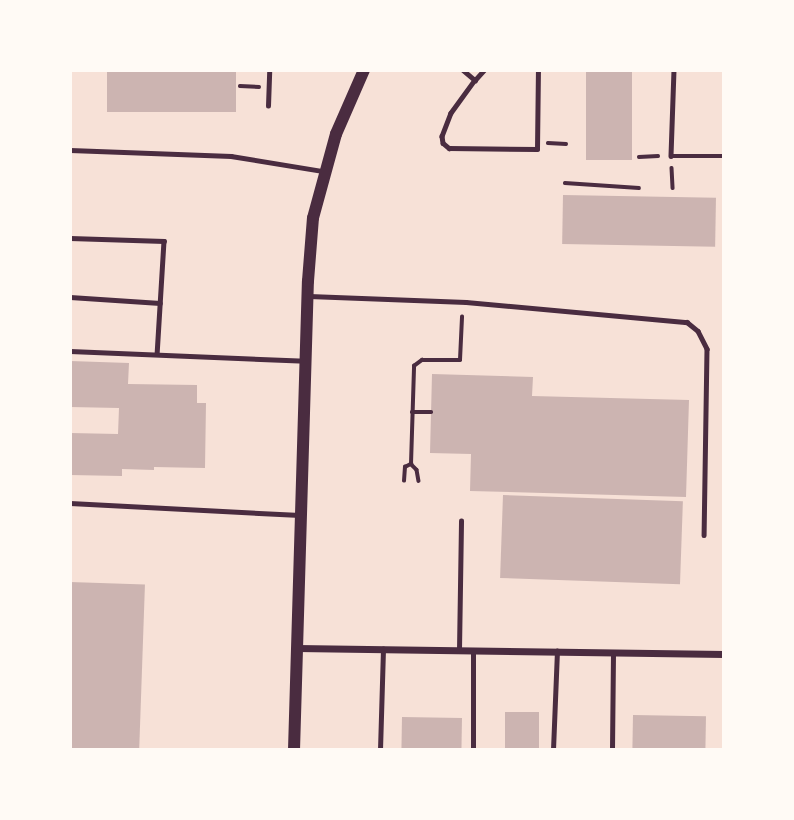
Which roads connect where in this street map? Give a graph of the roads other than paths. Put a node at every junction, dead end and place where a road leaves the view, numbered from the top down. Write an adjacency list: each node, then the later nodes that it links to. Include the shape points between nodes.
1 (269, 70): 8 (lane)
2 (363, 70): 11 (street)
3 (463, 70): 7 (lane)
4 (484, 70): 7 (lane)
5 (538, 70): 7 (lane, via 537,149 449,148 443,143 451,113)
6 (674, 70): 10 (lane, via 671,156)
7 (475, 80)
8 (268, 106)
9 (70, 150): 11 (lane, via 231,156)
10 (724, 156)
11 (324, 171): 13 (street, via 313,218)
12 (70, 238): 15 (lane, via 164,241)
13 (308, 296): 18 (street); 22 (lane, via 466,302 687,321 707,349)
14 (70, 297): 15 (lane)
15 (160, 303): 17 (lane)
16 (70, 351): 17 (lane)
17 (158, 354): 18 (lane)
18 (305, 361): 20 (street)
19 (70, 503): 20 (lane)
20 (300, 515): 23 (street)
21 (461, 521): 25 (lane)
22 (705, 535)
23 (296, 648): 24 (street); 30 (street)
24 (383, 649): 25 (street); 31 (lane)
25 (458, 650): 26 (street)
26 (473, 650): 27 (street); 32 (lane)
27 (557, 651): 28 (street); 33 (lane)
28 (613, 652): 29 (street); 34 (lane)
29 (724, 654)
30 (294, 750)
31 (380, 750)
32 (473, 750)
33 (553, 750)
34 (612, 750)

